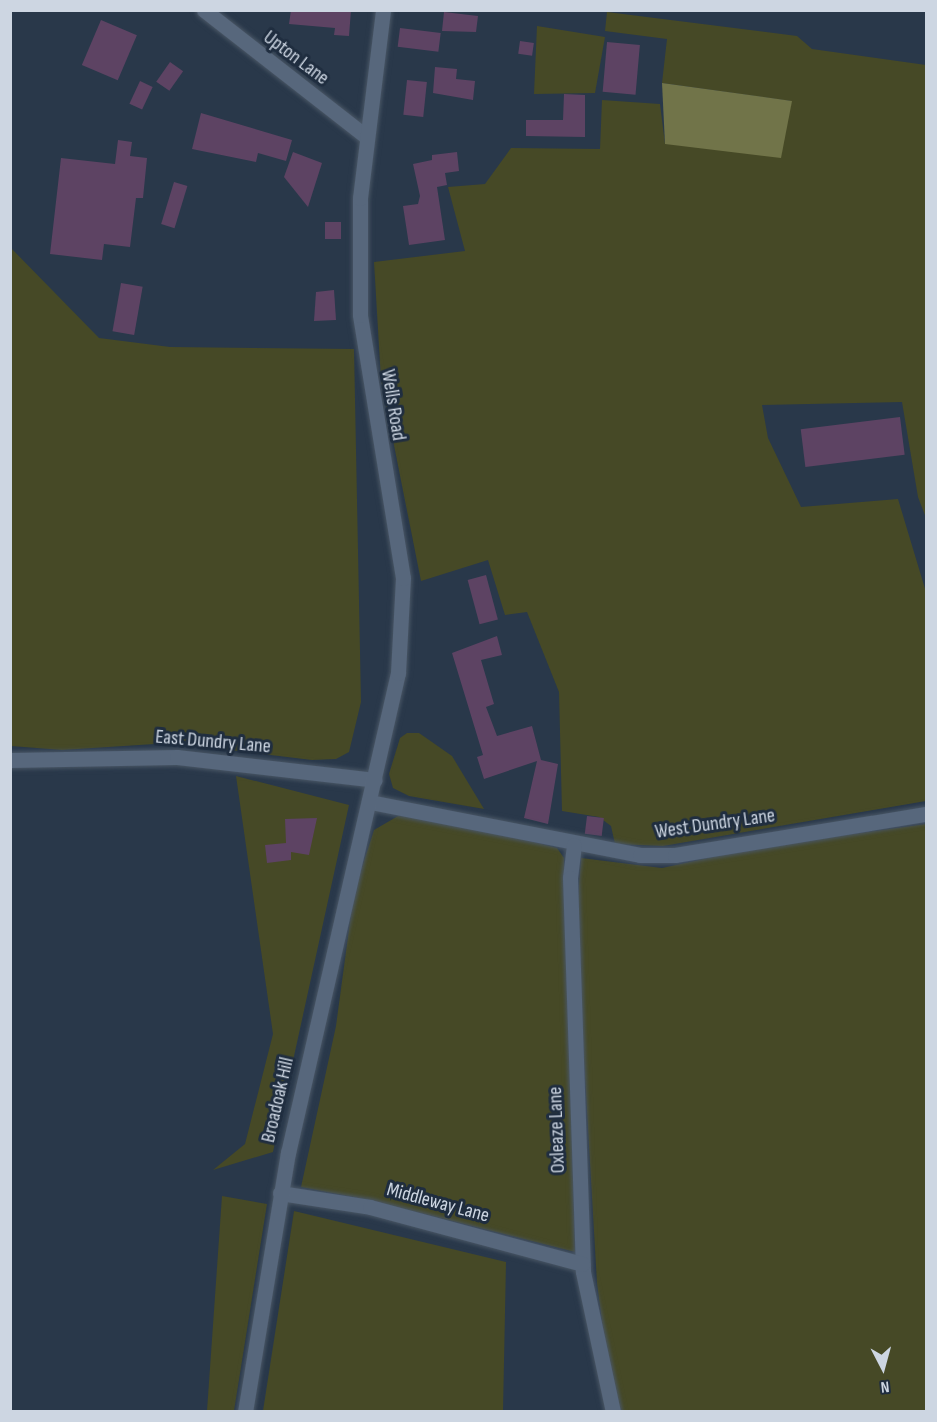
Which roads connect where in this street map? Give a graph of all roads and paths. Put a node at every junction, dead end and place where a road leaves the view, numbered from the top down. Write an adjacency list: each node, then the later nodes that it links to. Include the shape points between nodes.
1 (204, 10): 3 (street, Upton Lane)
2 (383, 10): 3 (street, Wells Road)
3 (365, 136): 5 (street, Wells Road, via 360,315 403,578 398,673)
4 (10, 760): 5 (street, East Dundry Lane, via 177,757)
5 (375, 780): 6 (street, Wells Road)
6 (370, 802): 8 (street, West Dundry Lane, via 498,824); 9 (street, Broadoak Hill)
7 (927, 814): 8 (street, West Dundry Lane, via 675,855)
8 (574, 845): 10 (street, Oxleaze Lane, via 570,878)
9 (280, 1193): 10 (street, Middleway Lane, via 370,1207); 11 (street, Broadoak Hill)
10 (583, 1264): 12 (street, Oxleaze Lane)
11 (245, 1412)
12 (613, 1412)

